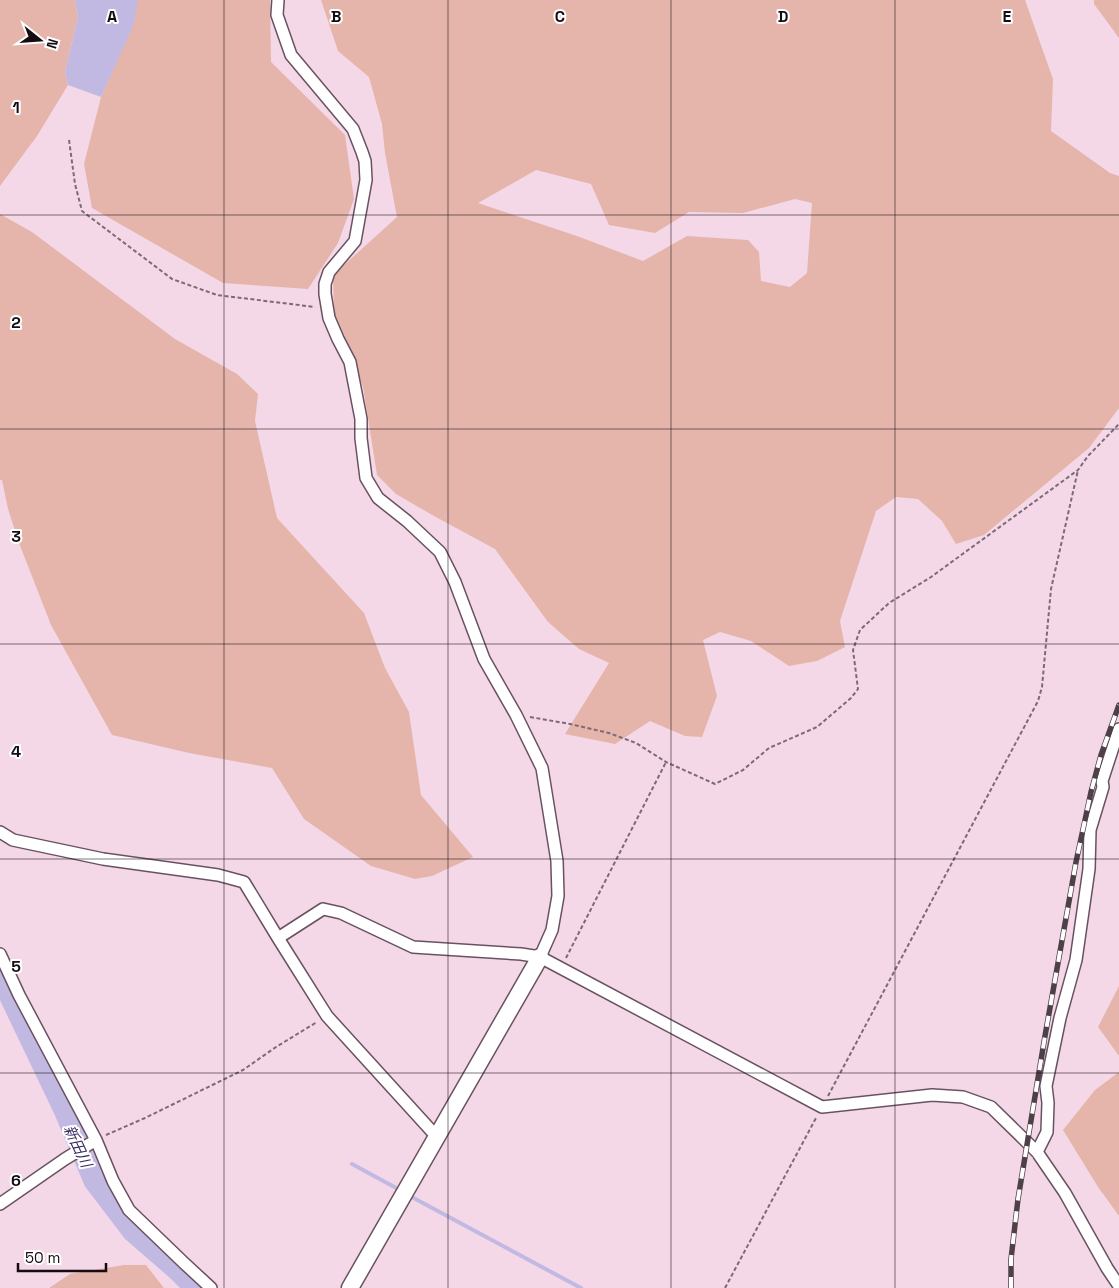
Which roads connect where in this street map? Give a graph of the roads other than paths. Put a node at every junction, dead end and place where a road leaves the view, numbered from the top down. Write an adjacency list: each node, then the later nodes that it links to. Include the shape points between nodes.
1 (278, 0): 6 (street, via 277,15 291,54 353,129 365,161 366,180 355,241 329,272 325,284 329,318 350,362 361,419 366,478 378,498 440,552 455,582 484,660 542,768 557,861 558,896 552,930)
2 (1119, 729): 9 (street, via 1090,830 1089,869 1076,960 1046,1086 1047,1132)
3 (0, 832): 4 (street, via 13,840 103,859 218,875 244,882)
4 (278, 938): 6 (street, via 323,910 342,913 413,947); 7 (street, via 327,1016)
5 (0, 954): 8 (street)
6 (540, 957): 7 (street); 9 (street, via 822,1107 932,1095 963,1097 991,1107)
7 (436, 1137): 13 (street)
8 (96, 1140): 10 (street); 12 (street, via 112,1181 129,1210)
9 (1037, 1152): 11 (street)
10 (0, 1204)
11 (1119, 1286)
12 (212, 1288)
13 (350, 1288)

